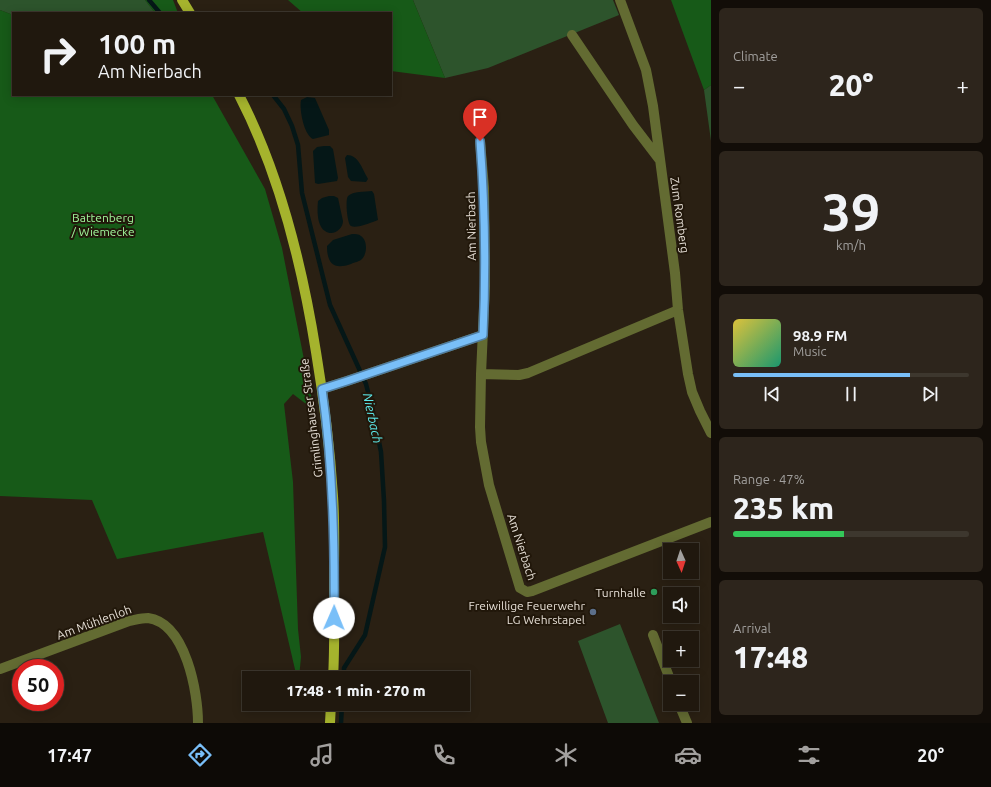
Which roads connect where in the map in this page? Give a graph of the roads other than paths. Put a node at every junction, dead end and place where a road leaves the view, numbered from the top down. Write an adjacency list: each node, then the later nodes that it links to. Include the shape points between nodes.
1 (182, 0): 3 (main road)
2 (620, 0): 7 (street, Zum Romberg, via 646,70)
3 (189, 12)
4 (572, 34): 7 (street)
5 (239, 96): 11 (main road, Grimlinghauser Straße, via 262,147 288,222 310,312)
6 (480, 141): 9 (street, Am Nierbach, via 484,188 486,286)
7 (659, 159): 8 (street, Zum Romberg)
8 (678, 310): 10 (street, via 528,373); 12 (street, Zum Romberg, via 692,392)
9 (483, 335): 10 (street, Am Nierbach); 11 (street)
10 (481, 374): 13 (street, Am Nierbach, via 480,427 484,463 517,579 523,590 536,590)
11 (322, 389): 16 (main road, Grimlinghauser Straße, via 333,498)
12 (711, 433)
13 (711, 522)
14 (652, 635): 17 (street)
15 (0, 669): 20 (street, Am Mühlenloh, via 129,621 148,618 168,629 185,654 196,690)
16 (333, 671)
17 (668, 675)
18 (331, 711): 21 (main road)
19 (682, 711): 22 (street)
20 (198, 723)
21 (330, 723)
22 (687, 723)

